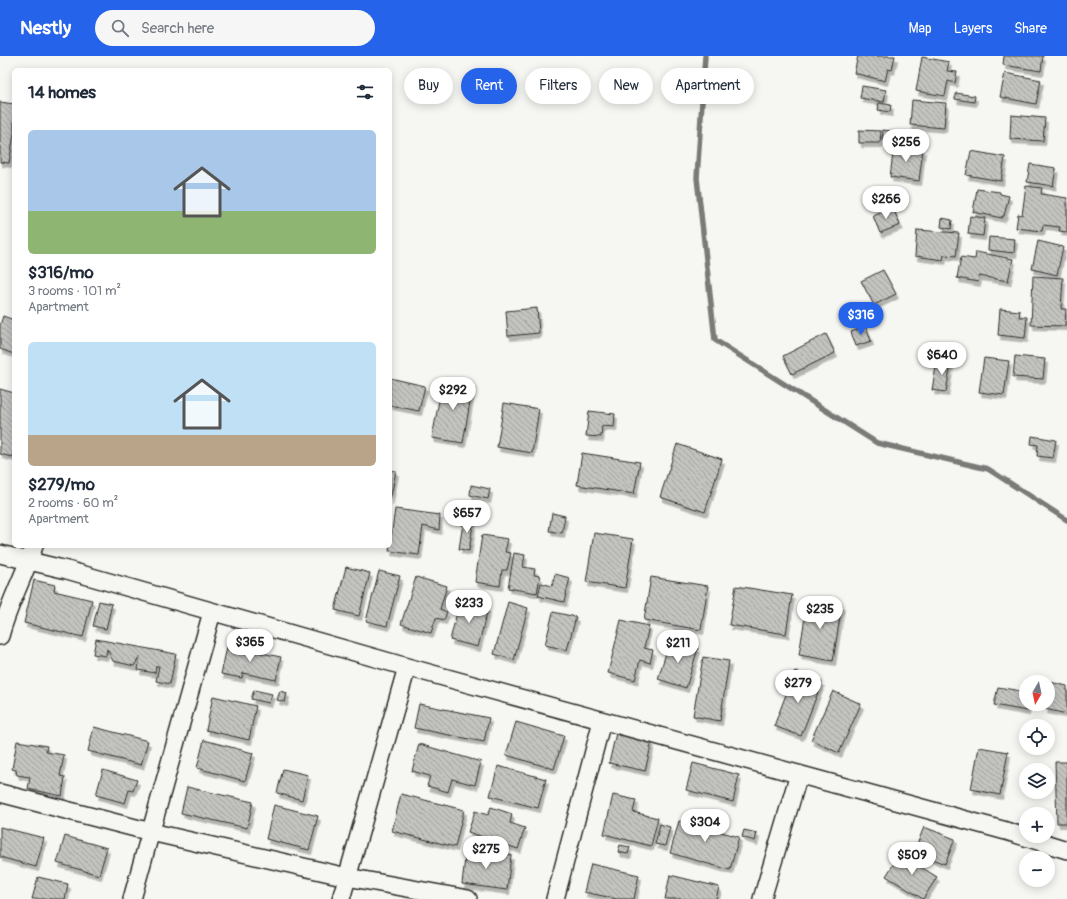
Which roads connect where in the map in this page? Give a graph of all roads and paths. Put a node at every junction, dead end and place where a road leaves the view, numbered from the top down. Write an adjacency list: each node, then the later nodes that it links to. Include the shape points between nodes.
1 (32, 553): 2 (street); 3 (street); 4 (street, via 6,613)
2 (0, 554)
3 (212, 612): 5 (street); 9 (street)
4 (0, 636)
5 (407, 667): 6 (street); 11 (street)
6 (602, 721): 7 (street); 15 (street)
7 (799, 774): 10 (street); 16 (street)
8 (0, 793): 9 (street)
9 (151, 832): 11 (street); 12 (street)
10 (1067, 850)
11 (347, 877): 13 (street); 14 (street)
12 (132, 899)
13 (341, 899)
14 (468, 899)
15 (556, 899)
16 (762, 899)

